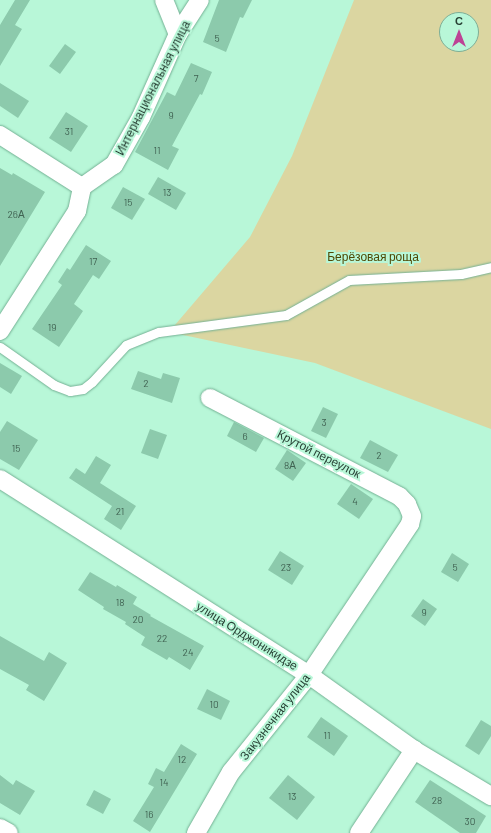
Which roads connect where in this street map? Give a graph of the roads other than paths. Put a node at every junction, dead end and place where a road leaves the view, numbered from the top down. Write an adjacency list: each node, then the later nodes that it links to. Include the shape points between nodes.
1 (164, 0): 3 (street)
2 (200, 0): 3 (street, Интернациональная улица)
3 (178, 34): 5 (street, Интернациональная улица, via 141,117 114,165)
4 (0, 135): 5 (street)
5 (82, 186): 7 (street, via 77,211)
6 (491, 267): 8 (lane, via 461,274 349,280 286,315 159,332 126,345 83,389 70,391 54,385)
7 (0, 331)
8 (0, 347)
9 (210, 398): 11 (street, Крутой переулок, via 399,496 407,504 412,516)
10 (0, 479): 12 (street, улица Орджоникидзе)
11 (410, 524): 12 (street, Закузнечная улица)
12 (309, 675): 13 (street, улица Орджоникидзе); 17 (street, Закузнечная улица, via 231,772)
13 (414, 750): 14 (street, улица Орджоникидзе); 18 (street)
14 (491, 796)
15 (0, 828): 16 (street)
16 (9, 833)
17 (196, 833)
18 (359, 833)

